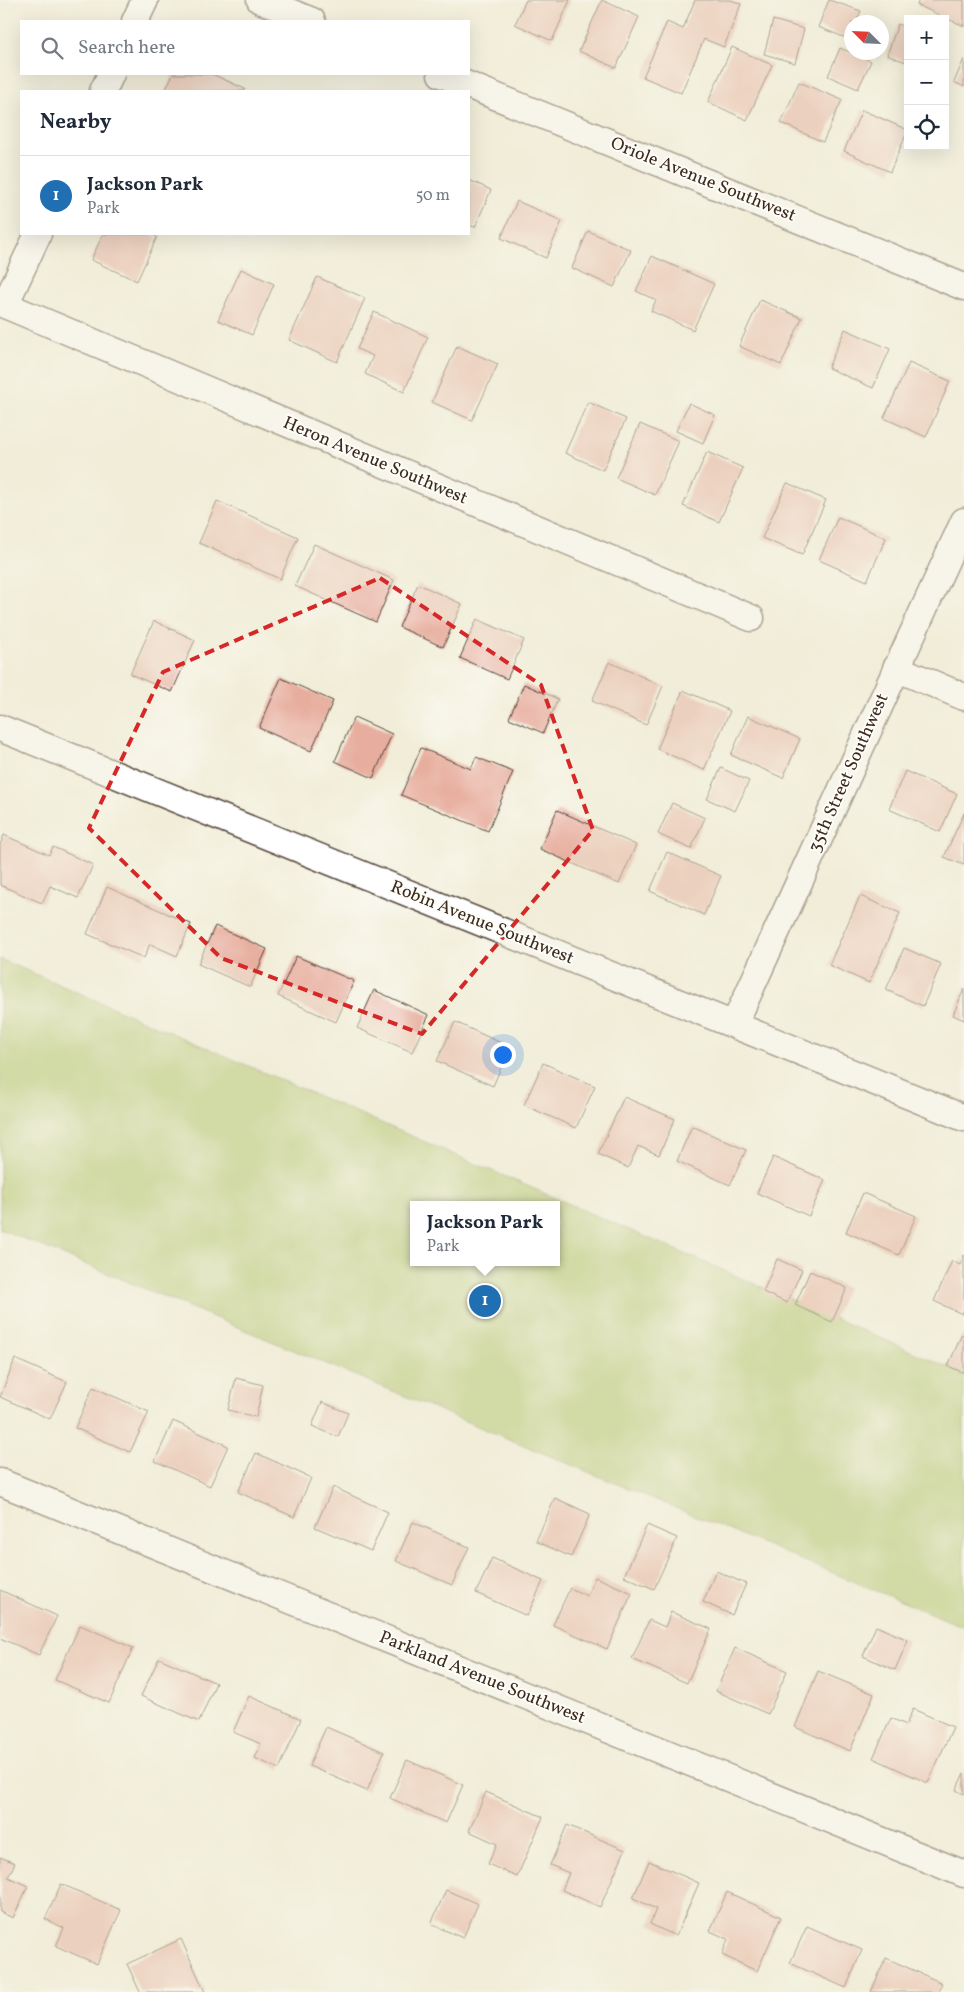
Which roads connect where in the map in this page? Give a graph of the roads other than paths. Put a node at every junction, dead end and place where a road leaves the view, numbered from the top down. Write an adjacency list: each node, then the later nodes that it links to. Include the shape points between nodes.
1 (145, 0): 3 (street)
2 (260, 0): 4 (street)
3 (136, 20)
4 (310, 20)
5 (111, 75): 7 (street)
6 (443, 75): 9 (street, Oriole Avenue Southwest)
7 (103, 90)
8 (37, 235): 10 (street)
9 (964, 287)
10 (2, 304): 12 (street, Heron Avenue Southwest)
11 (964, 521): 13 (street, 35th Street Southwest)
12 (751, 618)
13 (896, 668): 14 (street); 16 (street, 35th Street Southwest)
14 (964, 697)
15 (0, 728): 16 (street, Robin Avenue Southwest)
16 (734, 1025): 17 (street, Robin Avenue Southwest)
17 (964, 1118)
18 (0, 1482): 19 (street, Parkland Avenue Southwest)
19 (964, 1874)

